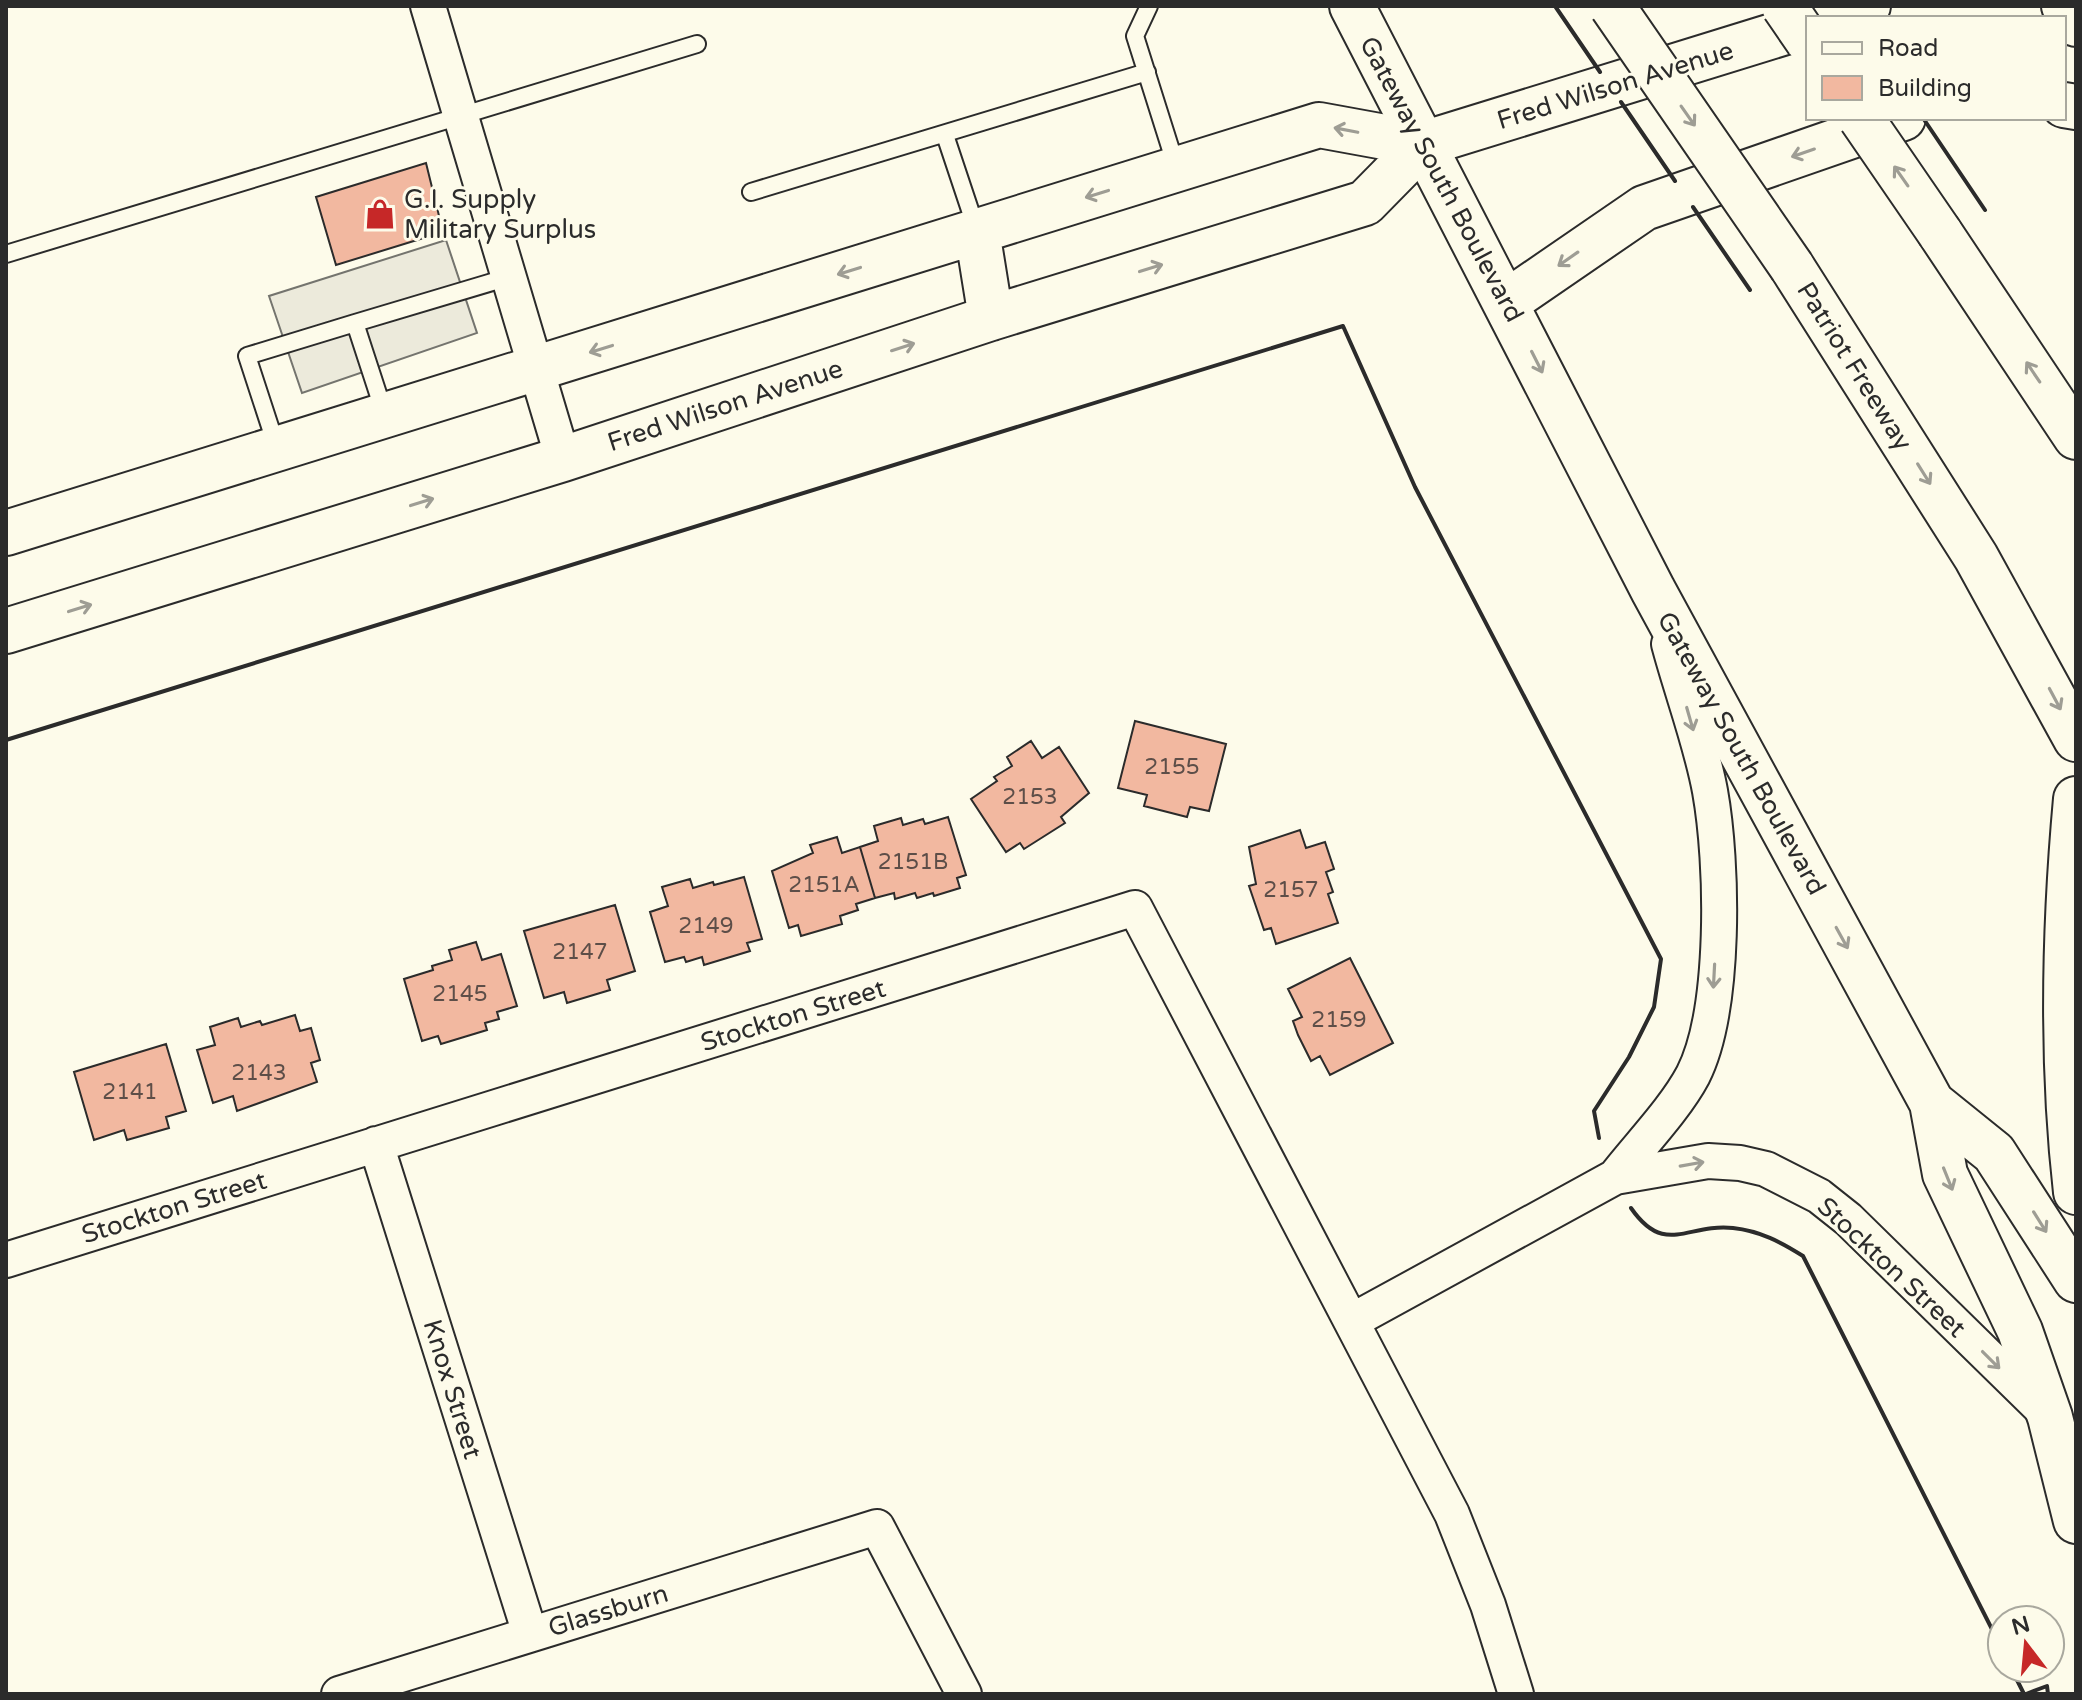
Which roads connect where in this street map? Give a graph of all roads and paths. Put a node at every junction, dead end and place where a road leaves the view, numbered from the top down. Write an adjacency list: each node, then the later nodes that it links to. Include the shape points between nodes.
1 (428, 6): 14 (street)
2 (1149, 6): 13 (lane, via 1135,36)
3 (1352, 6): 18 (main road, Gateway South Boulevard)
4 (1612, 6): 35 (main road, Patriot Freeway, one-way to 35, bridge, via 1792,267 1976,557)
5 (1784, 6): 11 (main road, bridge)
6 (1868, 6): 8 (main road)
7 (2064, 6): 9 (main road)
8 (1836, 16)
9 (2076, 24)
10 (1806, 26): 18 (main road, Fred Wilson Avenue)
11 (1806, 38)
12 (697, 44): 14 (lane)
13 (1147, 72): 17 (lane); 19 (lane)
14 (461, 117): 22 (lane); 23 (street)
15 (1862, 120): 29 (main road, one-way to 15, bridge)
16 (1897, 120): 24 (main road, one-way to 24, via 1644,208)
17 (945, 135): 20 (lane); 21 (lane)
18 (1423, 144): 19 (main road, Fred Wilson Avenue, one-way to 19, via 1319,125); 24 (main road, Gateway South Boulevard); 25 (main road, Fred Wilson Avenue, one-way to 18, via 1365,203)
19 (1177, 170): 21 (main road, Fred Wilson Avenue, one-way to 21)
20 (751, 192)
21 (977, 231): 25 (main road); 27 (main road, Fred Wilson Avenue, one-way to 27)
22 (6, 254)
23 (509, 277): 26 (lane); 27 (street)
24 (1507, 302): 33 (main road, Gateway South Boulevard, one-way to 33)
25 (991, 318): 31 (main road, Fred Wilson Avenue, one-way to 25)
26 (355, 323): 28 (lane); 30 (lane, via 247,356)
27 (536, 369): 28 (main road, Fred Wilson Avenue); 31 (street)
28 (385, 416): 30 (main road, Fred Wilson Avenue)
29 (2076, 437)
30 (277, 449): 32 (main road, Fred Wilson Avenue)
31 (563, 459): 34 (main road, Fred Wilson Avenue, one-way to 31)
32 (6, 533)
33 (1653, 590): 37 (main road, Gateway South Boulevard, one-way to 37); 39 (street, Stockton Street, one-way to 39, via 1710,790 1717,853 1713,1002 1692,1076)
34 (6, 631)
35 (2076, 739)
36 (2076, 799): 40 (main road, via 2064,999)
37 (1932, 1103): 42 (main road, one-way to 42, via 1994,1153); 44 (main road, Gateway South Boulevard, one-way to 44, via 1945,1174 2020,1331)
38 (376, 1144): 41 (street, Stockton Street); 43 (street, Stockton Street, via 1135,908); 46 (street, Knox Street)
39 (1615, 1177): 43 (street, Stockton Street); 44 (street, Stockton Street, one-way to 44, via 1708,1161 1740,1163 1766,1169 1819,1196 1882,1250)
40 (2076, 1192)
41 (6, 1260)
42 (2076, 1280)
43 (1352, 1321): 49 (street, Stockton Street, via 1452,1514)
44 (2050, 1417): 45 (main road, Gateway South Boulevard)
45 (2076, 1521)
46 (530, 1634): 47 (street, Glassburn); 48 (street, Glassburn, via 877,1527)
47 (339, 1694)
48 (964, 1694)
49 (1516, 1694)

